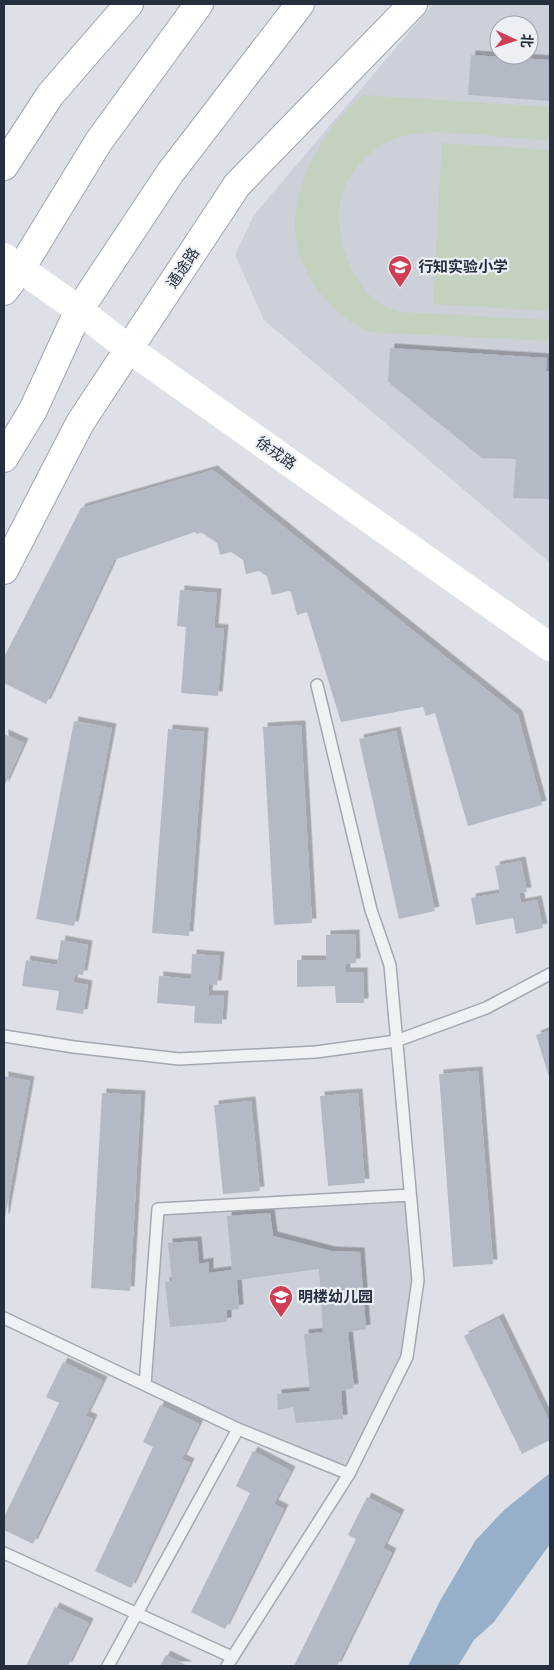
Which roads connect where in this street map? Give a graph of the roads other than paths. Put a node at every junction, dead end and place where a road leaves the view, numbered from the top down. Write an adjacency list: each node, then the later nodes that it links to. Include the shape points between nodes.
1 (129, 4): 5 (main road, via 50,94)
2 (199, 4): 6 (main road)
3 (300, 4): 8 (main road, via 170,173)
4 (413, 4): 9 (main road, 通途路, via 238,186)
5 (4, 166)
6 (12, 263): 7 (main road); 8 (main road, 徐戎路)
7 (4, 291)
8 (80, 310): 9 (main road, 徐戎路); 10 (main road, via 33,410)
9 (129, 349): 11 (main road, 通途路, via 80,423); 12 (main road, 徐戎路)
10 (4, 458)
11 (4, 570)
12 (550, 647)
13 (317, 685): 16 (lane, via 371,910 390,965)
14 (550, 974): 16 (lane, via 486,1008)
15 (4, 1036): 16 (lane, via 179,1059 316,1052)
16 (396, 1040): 17 (lane)
17 (410, 1195): 19 (lane, via 158,1209); 21 (lane, via 418,1280 407,1358)
18 (4, 1318): 19 (lane)
19 (145, 1384): 20 (lane)
20 (238, 1429): 21 (lane); 23 (lane)
21 (349, 1474): 24 (lane)
22 (4, 1553): 23 (lane)
23 (136, 1614): 24 (lane); 25 (lane)
24 (229, 1662)
25 (108, 1666)

